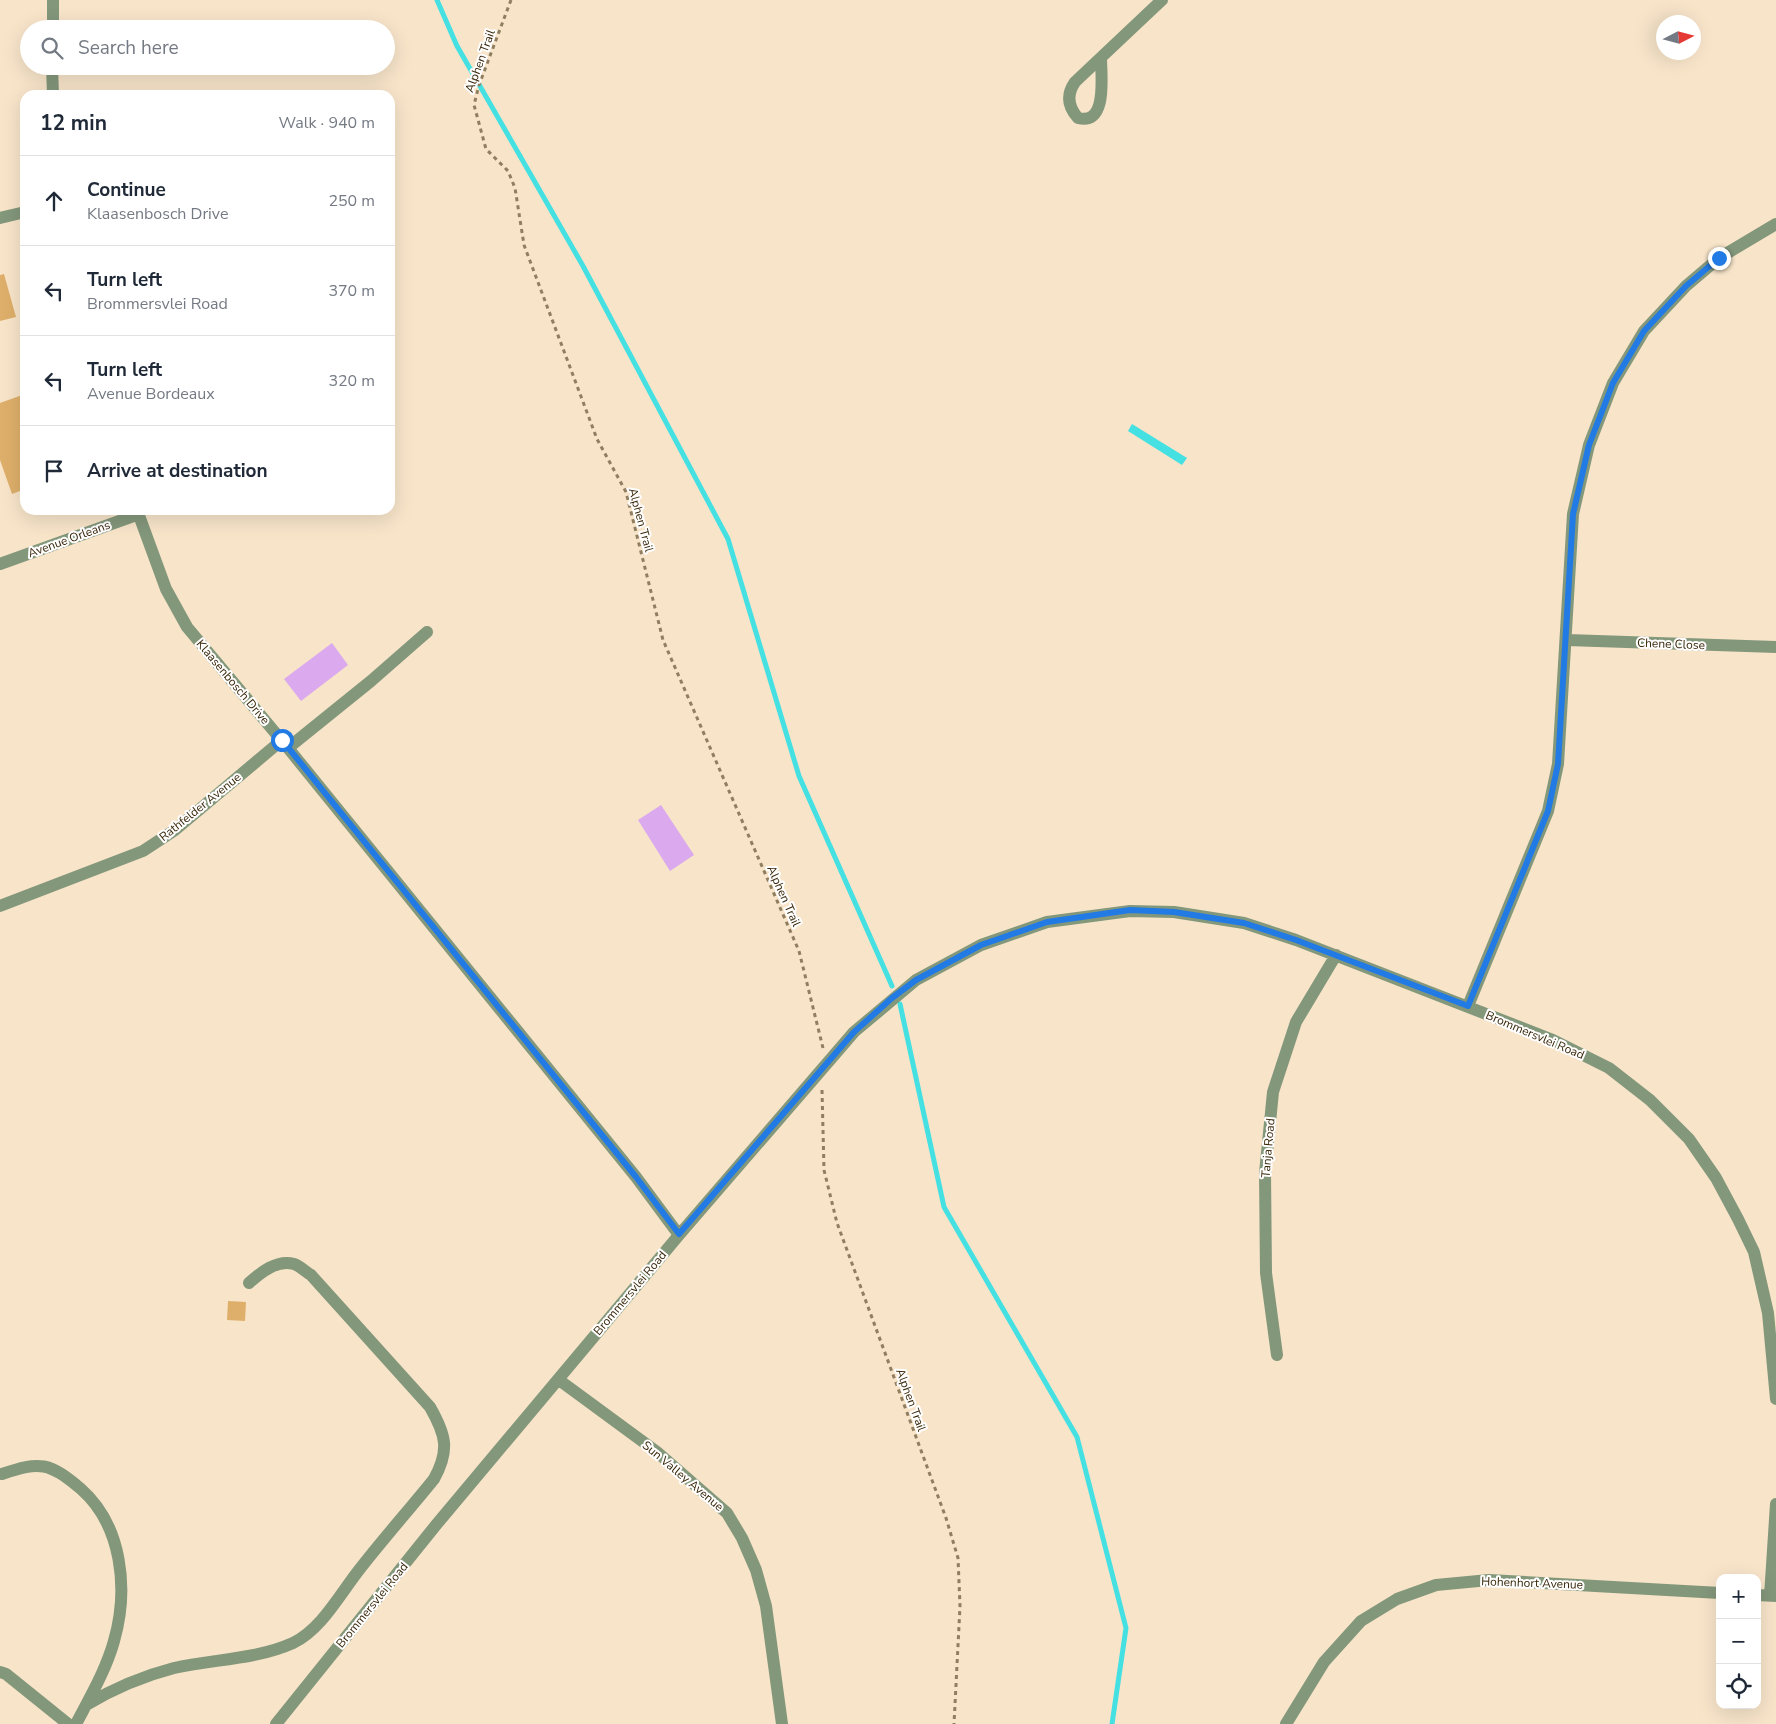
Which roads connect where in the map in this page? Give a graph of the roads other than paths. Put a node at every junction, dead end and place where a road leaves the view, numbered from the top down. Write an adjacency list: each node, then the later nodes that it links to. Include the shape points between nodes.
1 (53, 0): 3 (street)
2 (1162, 0): 4 (street)
3 (53, 20)
4 (1101, 58)
5 (52, 75): 6 (street)
6 (53, 90)
7 (20, 213): 8 (street)
8 (0, 218)
9 (1776, 224): 14 (street, via 1719,258 1686,286 1644,331 1613,383 1589,445 1573,514)
10 (130, 515): 12 (street, Avenue Orleans)
11 (139, 515): 16 (street, Klaasenbosch Drive, via 166,589 181,619)
12 (0, 564)
13 (426, 632): 16 (street, Rathfelder Avenue, via 371,681)
14 (1566, 640): 15 (street, Chene Close); 19 (street, via 1558,764 1548,811)
15 (1776, 647)
16 (285, 744): 17 (street, Rathfelder Avenue, via 143,851); 20 (street, Klaasenbosch Drive)
17 (0, 906)
18 (1336, 955): 19 (street, Brommersvlei Road); 20 (street, Brommersvlei Road, via 1244,923 1174,912 1130,910 1047,922 981,945 916,980 854,1032); 23 (street, Tanja Road, via 1296,1022 1273,1092 1265,1173 1266,1273)
19 (1468, 1006): 22 (street, Brommersvlei Road, via 1553,1040 1601,1064 1650,1100 1689,1139 1716,1178 1754,1252)
20 (679, 1234): 24 (street, Brommersvlei Road)
21 (249, 1283): 31 (street, via 263,1270 280,1264 294,1264 311,1275 430,1407 442,1428 444,1456 440,1469 313,1629 295,1642 243,1657 174,1668)
22 (1772, 1309): 25 (street, Brommersvlei Road)
23 (1277, 1355)
24 (559, 1380): 34 (street, Brommersvlei Road, via 436,1525); 35 (street, Sun Valley Avenue, via 657,1452 727,1513 756,1570 766,1606)
25 (1776, 1399)
26 (2, 1474): 31 (street, via 26,1466 49,1466 94,1500 109,1525 119,1554 119,1614 114,1641)
27 (1776, 1504): 29 (street)
28 (1716, 1593): 36 (street, Hohenhort Avenue, via 1489,1580 1436,1584 1397,1599 1362,1621 1324,1662)
29 (1768, 1596)
30 (0, 1672): 32 (street)
31 (86, 1705): 33 (street)
32 (68, 1724)
33 (76, 1724)
34 (276, 1724)
35 (782, 1724)
36 (1286, 1724)

